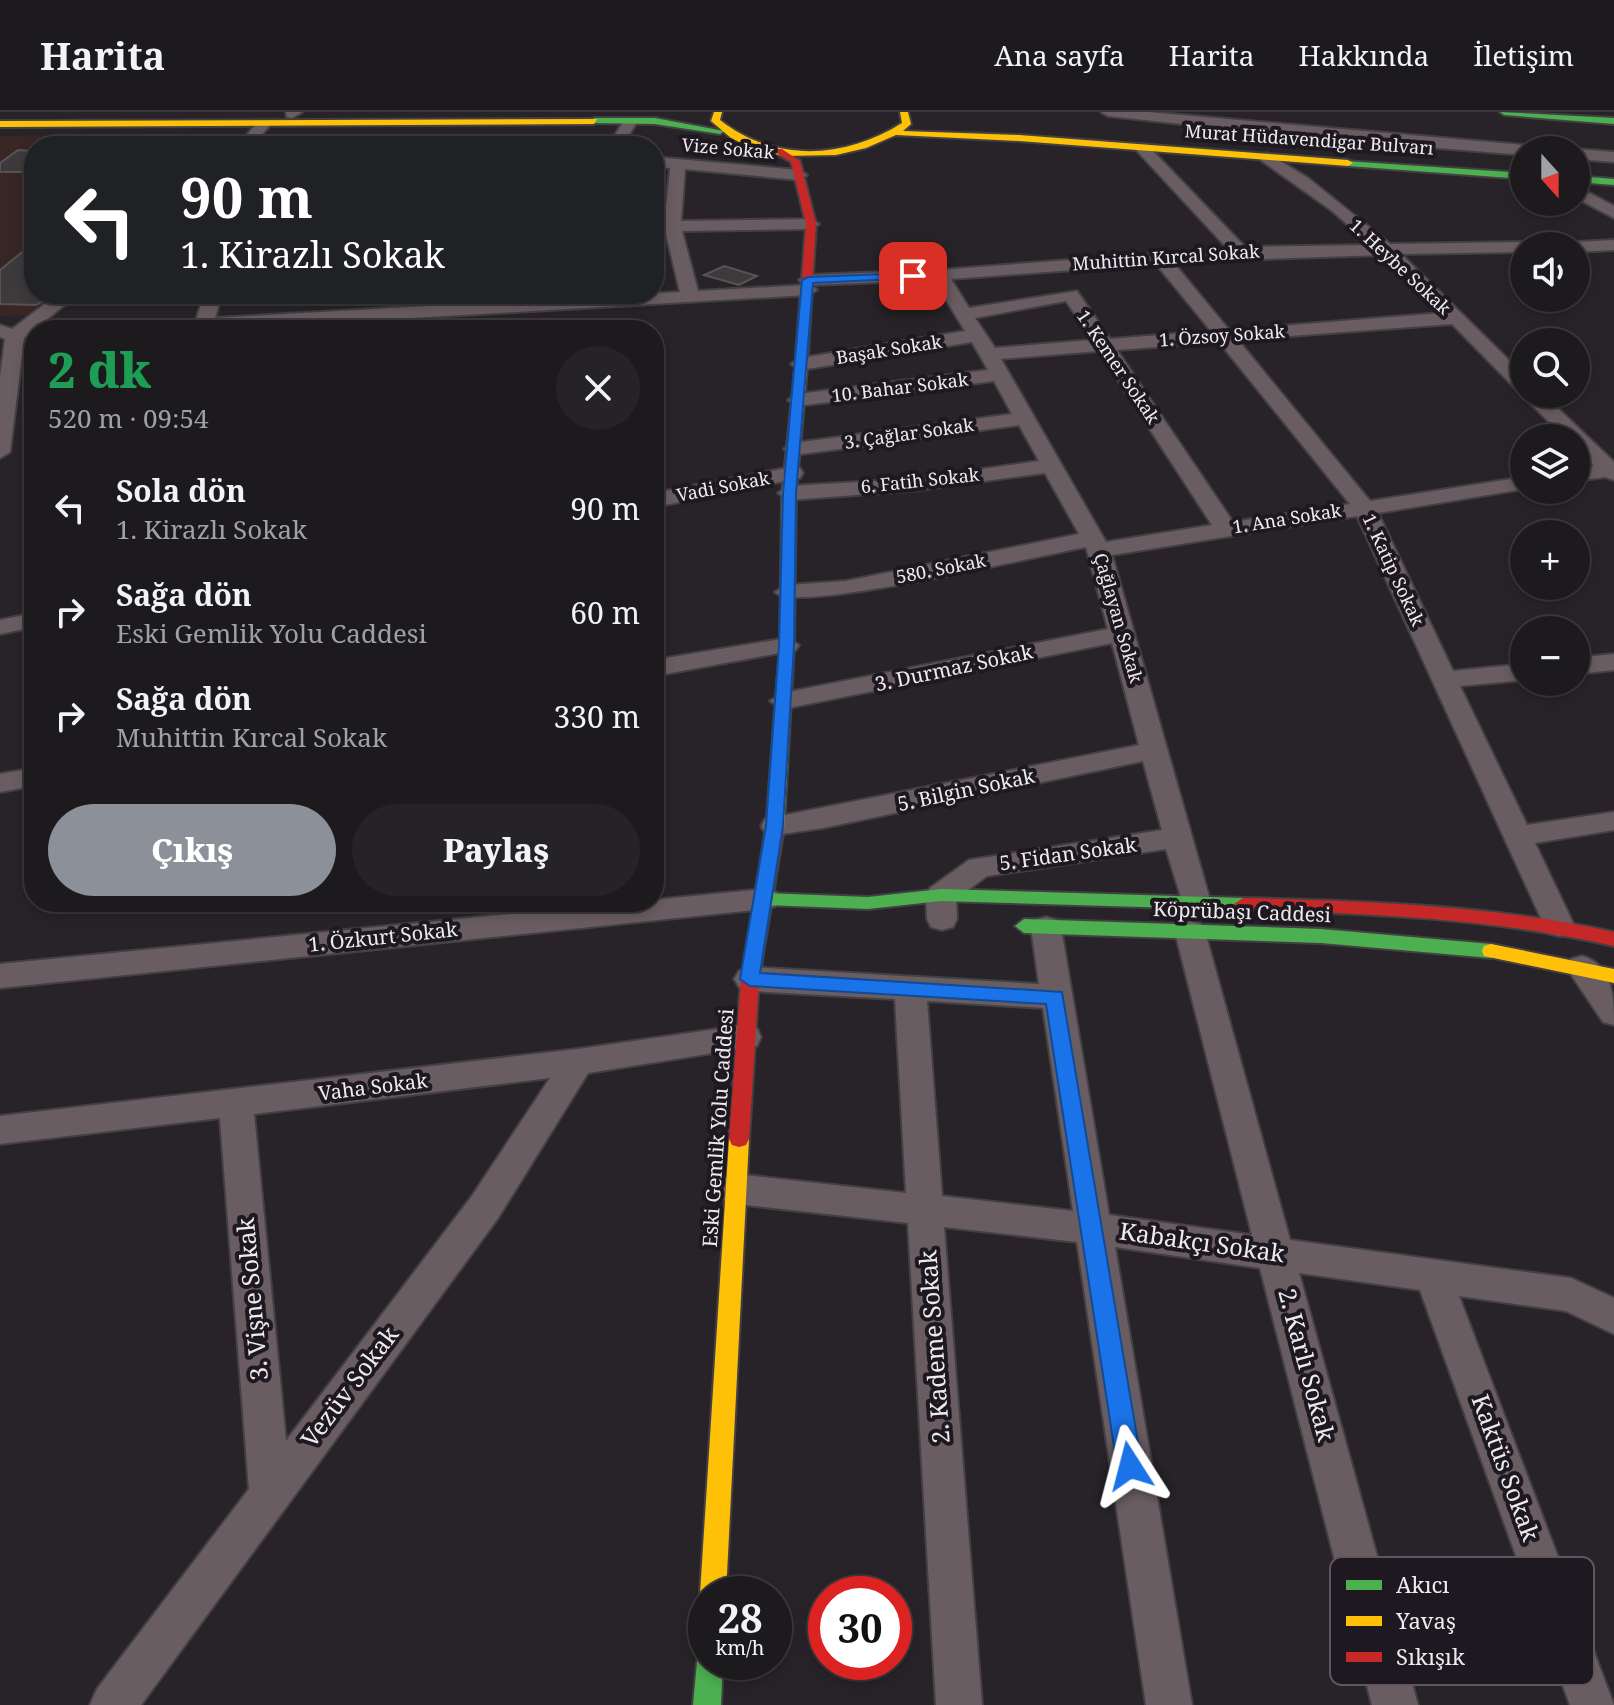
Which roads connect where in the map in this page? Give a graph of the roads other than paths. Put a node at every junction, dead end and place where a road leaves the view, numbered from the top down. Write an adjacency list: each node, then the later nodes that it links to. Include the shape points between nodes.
1 (672, 112): 7 (main road)
2 (1108, 112): 17 (street)
3 (1504, 112): 6 (main road)
4 (293, 113): 5 (main road); 7 (main road)
5 (0, 115)
6 (1568, 115): 10 (main road)
7 (622, 116): 8 (main road, via 678,123); 12 (main road); 14 (street)
8 (719, 121): 18 (main road, via 753,146)
9 (903, 121): 15 (main road); 16 (main road, Murat Hüdavendigar Bulvarı); 24 (main road, Murat Hüdavendigar Bulvarı)
10 (1614, 121)
11 (0, 124): 12 (main road)
12 (263, 125): 13 (street)
13 (253, 136)
14 (617, 136)
15 (862, 148): 18 (main road); 33 (main road, via 828,158)
16 (1143, 149): 21 (main road, Murat Hüdavendigar Bulvarı); 39 (street)
17 (1510, 149)
18 (779, 151): 27 (main road, Eski Gemlik Yolu Caddesi, via 795,161)
19 (1590, 155): 20 (street)
20 (1614, 157)
21 (1267, 158): 28 (main road, Murat Hüdavendigar Bulvarı); 37 (street, 1. Heybe Sokak)
22 (664, 163): 23 (street, Vize Sokak)
23 (678, 165): 27 (street, Vize Sokak); 34 (street)
24 (1510, 165)
25 (1590, 170): 26 (main road)
26 (1614, 172)
27 (799, 175): 33 (main road, Eski Gemlik Yolu Caddesi)
28 (1510, 175)
29 (1590, 180): 30 (main road)
30 (1614, 182)
31 (1590, 199): 32 (street)
32 (1614, 213)
33 (811, 224): 34 (street); 42 (main road, Eski Gemlik Yolu Caddesi)
34 (672, 226): 43 (street)
35 (1614, 245): 36 (street)
36 (1590, 246)
37 (1384, 247): 38 (street, Muhittin Kırcal Sokak); 39 (street, Muhittin Kırcal Sokak); 50 (street, 1. Heybe Sokak)
38 (1510, 247)
39 (1240, 252): 40 (street, Muhittin Kırcal Sokak)
40 (1160, 257): 41 (street, Muhittin Kırcal Sokak); 54 (street, 1. Katip Sokak)
41 (939, 275): 42 (street, Muhittin Kırcal Sokak); 48 (street, Çağlayan Sokak)
42 (808, 285): 43 (street, Muhittin Kırcal Sokak); 58 (main road, Eski Gemlik Yolu Caddesi)
43 (690, 295): 44 (street, Muhittin Kırcal Sokak)
44 (664, 296)
45 (56, 304): 51 (street)
46 (310, 304): 49 (street)
47 (408, 304): 49 (street, Muhittin Kırcal Sokak)
48 (964, 314): 56 (street, 1. Kemer Sokak, via 1071,295); 57 (street, Çağlayan Sokak)
49 (307, 317): 52 (street, Muhittin Kırcal Sokak)
50 (1454, 318): 54 (street, 1. Özsoy Sokak); 59 (street, 1. Heybe Sokak)
51 (35, 320)
52 (263, 320)
53 (24, 329): 55 (street)
54 (1224, 336): 56 (street, 1. Özsoy Sokak); 71 (street, 1. Katip Sokak)
55 (7, 342): 64 (street)
56 (1104, 345): 57 (street, 1. Özsoy Sokak); 72 (street, 1. Kemer Sokak)
57 (989, 355): 58 (street, Başak Sokak); 60 (street, 10. Bahar Sokak); 62 (street, Çağlayan Sokak)
58 (801, 364): 60 (main road, Eski Gemlik Yolu Caddesi)
59 (1510, 372)
60 (798, 400): 63 (main road, Eski Gemlik Yolu Caddesi)
61 (1546, 408): 66 (street)
62 (1025, 418): 63 (street, 3. Çağlar Sokak); 65 (street, Çağlayan Sokak)
63 (794, 449): 68 (main road, Eski Gemlik Yolu Caddesi)
64 (0, 452)
65 (1050, 466): 68 (street, 6. Fatih Sokak, via 910,485); 73 (street, Çağlayan Sokak)
66 (1612, 472): 67 (street)
67 (1590, 474)
68 (790, 483): 70 (street, Vadi Sokak); 74 (main road, Eski Gemlik Yolu Caddesi)
69 (1510, 485): 71 (street, 1. Ana Sokak)
70 (664, 499)
71 (1364, 507): 72 (street, 1. Ana Sokak); 83 (street, 1. Katip Sokak)
72 (1226, 529): 73 (street, 1. Ana Sokak)
73 (1096, 544): 74 (street, 580. Sokak, via 846,588); 77 (street, Çağlayan Sokak)
74 (787, 592): 78 (main road, Eski Gemlik Yolu Caddesi)
75 (24, 622): 76 (street)
76 (0, 627)
77 (1123, 633): 84 (street, 3. Durmaz Sokak); 85 (street, Çağlayan Sokak)
78 (787, 645): 81 (street); 84 (main road, Eski Gemlik Yolu Caddesi)
79 (1614, 662): 80 (street)
80 (1590, 665)
81 (664, 666)
82 (1510, 673): 83 (street)
83 (1445, 680): 90 (street, 1. Katip Sokak)
84 (783, 701): 89 (main road, Eski Gemlik Yolu Caddesi)
85 (1156, 750): 89 (street, 5. Bilgin Sokak); 91 (street, Çağlayan Sokak)
86 (24, 779): 87 (street)
87 (0, 783)
88 (1614, 821): 90 (street)
89 (775, 826): 92 (main road, Eski Gemlik Yolu Caddesi)
90 (1518, 836): 98 (street, 1. Katip Sokak)
91 (1179, 837): 95 (street, 5. Fidan Sokak, via 979,867); 96 (street, Çağlayan Sokak)
92 (765, 899): 93 (street, 1. Özkurt Sokak); 95 (main road, Köprübaşı Caddesi); 104 (main road, Eski Gemlik Yolu Caddesi)
93 (664, 909)
94 (636, 912): 102 (street, 1. Özkurt Sokak)
95 (947, 912): 96 (main road, Köprübaşı Caddesi)
96 (1192, 916): 98 (main road, Köprübaşı Caddesi, via 1420,909); 99 (main road, Köprübaşı Caddesi); 101 (main road, Köprübaşı Caddesi, via 1512,953); 115 (street, 2. Karlı Sokak)
97 (1001, 924): 99 (main road, Köprübaşı Caddesi)
98 (1559, 925): 100 (main road, Köprübaşı Caddesi)
99 (1046, 928): 106 (street)
100 (1614, 939)
101 (1582, 967): 103 (main road, Köprübaşı Caddesi); 107 (street)
102 (0, 976)
103 (1614, 976)
104 (750, 979): 105 (street); 108 (main road, Eski Gemlik Yolu Caddesi)
105 (910, 989): 106 (street); 113 (street, 2. Kademe Sokak)
106 (1055, 997): 114 (street)
107 (1614, 1013)
108 (745, 1037): 109 (street, Vaha Sokak); 112 (main road, Eski Gemlik Yolu Caddesi)
109 (578, 1062): 110 (street, Vaha Sokak); 118 (street, Vezüv Sokak, via 485,1207)
110 (236, 1103): 111 (street, Vaha Sokak); 118 (street, 3. Vişne Sokak)
111 (0, 1130)
112 (736, 1189): 113 (street, Kabakçı Sokak); 121 (main road, Eski Gemlik Yolu Caddesi)
113 (926, 1211): 114 (street, Kabakçı Sokak); 127 (street, 2. Kademe Sokak)
114 (1090, 1228): 115 (street, Kabakçı Sokak); 128 (street)
115 (1276, 1253): 116 (street, Kabakçı Sokak); 119 (street, 2. Karlı Sokak)
116 (1433, 1276): 117 (street, Kabakçı Sokak, via 1571,1295); 120 (street, Kaktüs Sokak)
117 (1614, 1317)
118 (270, 1495): 125 (street, Vezüv Sokak)
119 (1356, 1557)
120 (1538, 1557)
121 (714, 1576)
122 (709, 1680): 126 (main road)
123 (1390, 1685): 129 (street, 2. Karlı Sokak)
124 (1586, 1685): 130 (street, Kaktüs Sokak)
125 (113, 1705)
126 (707, 1705)
127 (959, 1705)
128 (1169, 1705)
129 (1395, 1705)
130 (1593, 1705)

